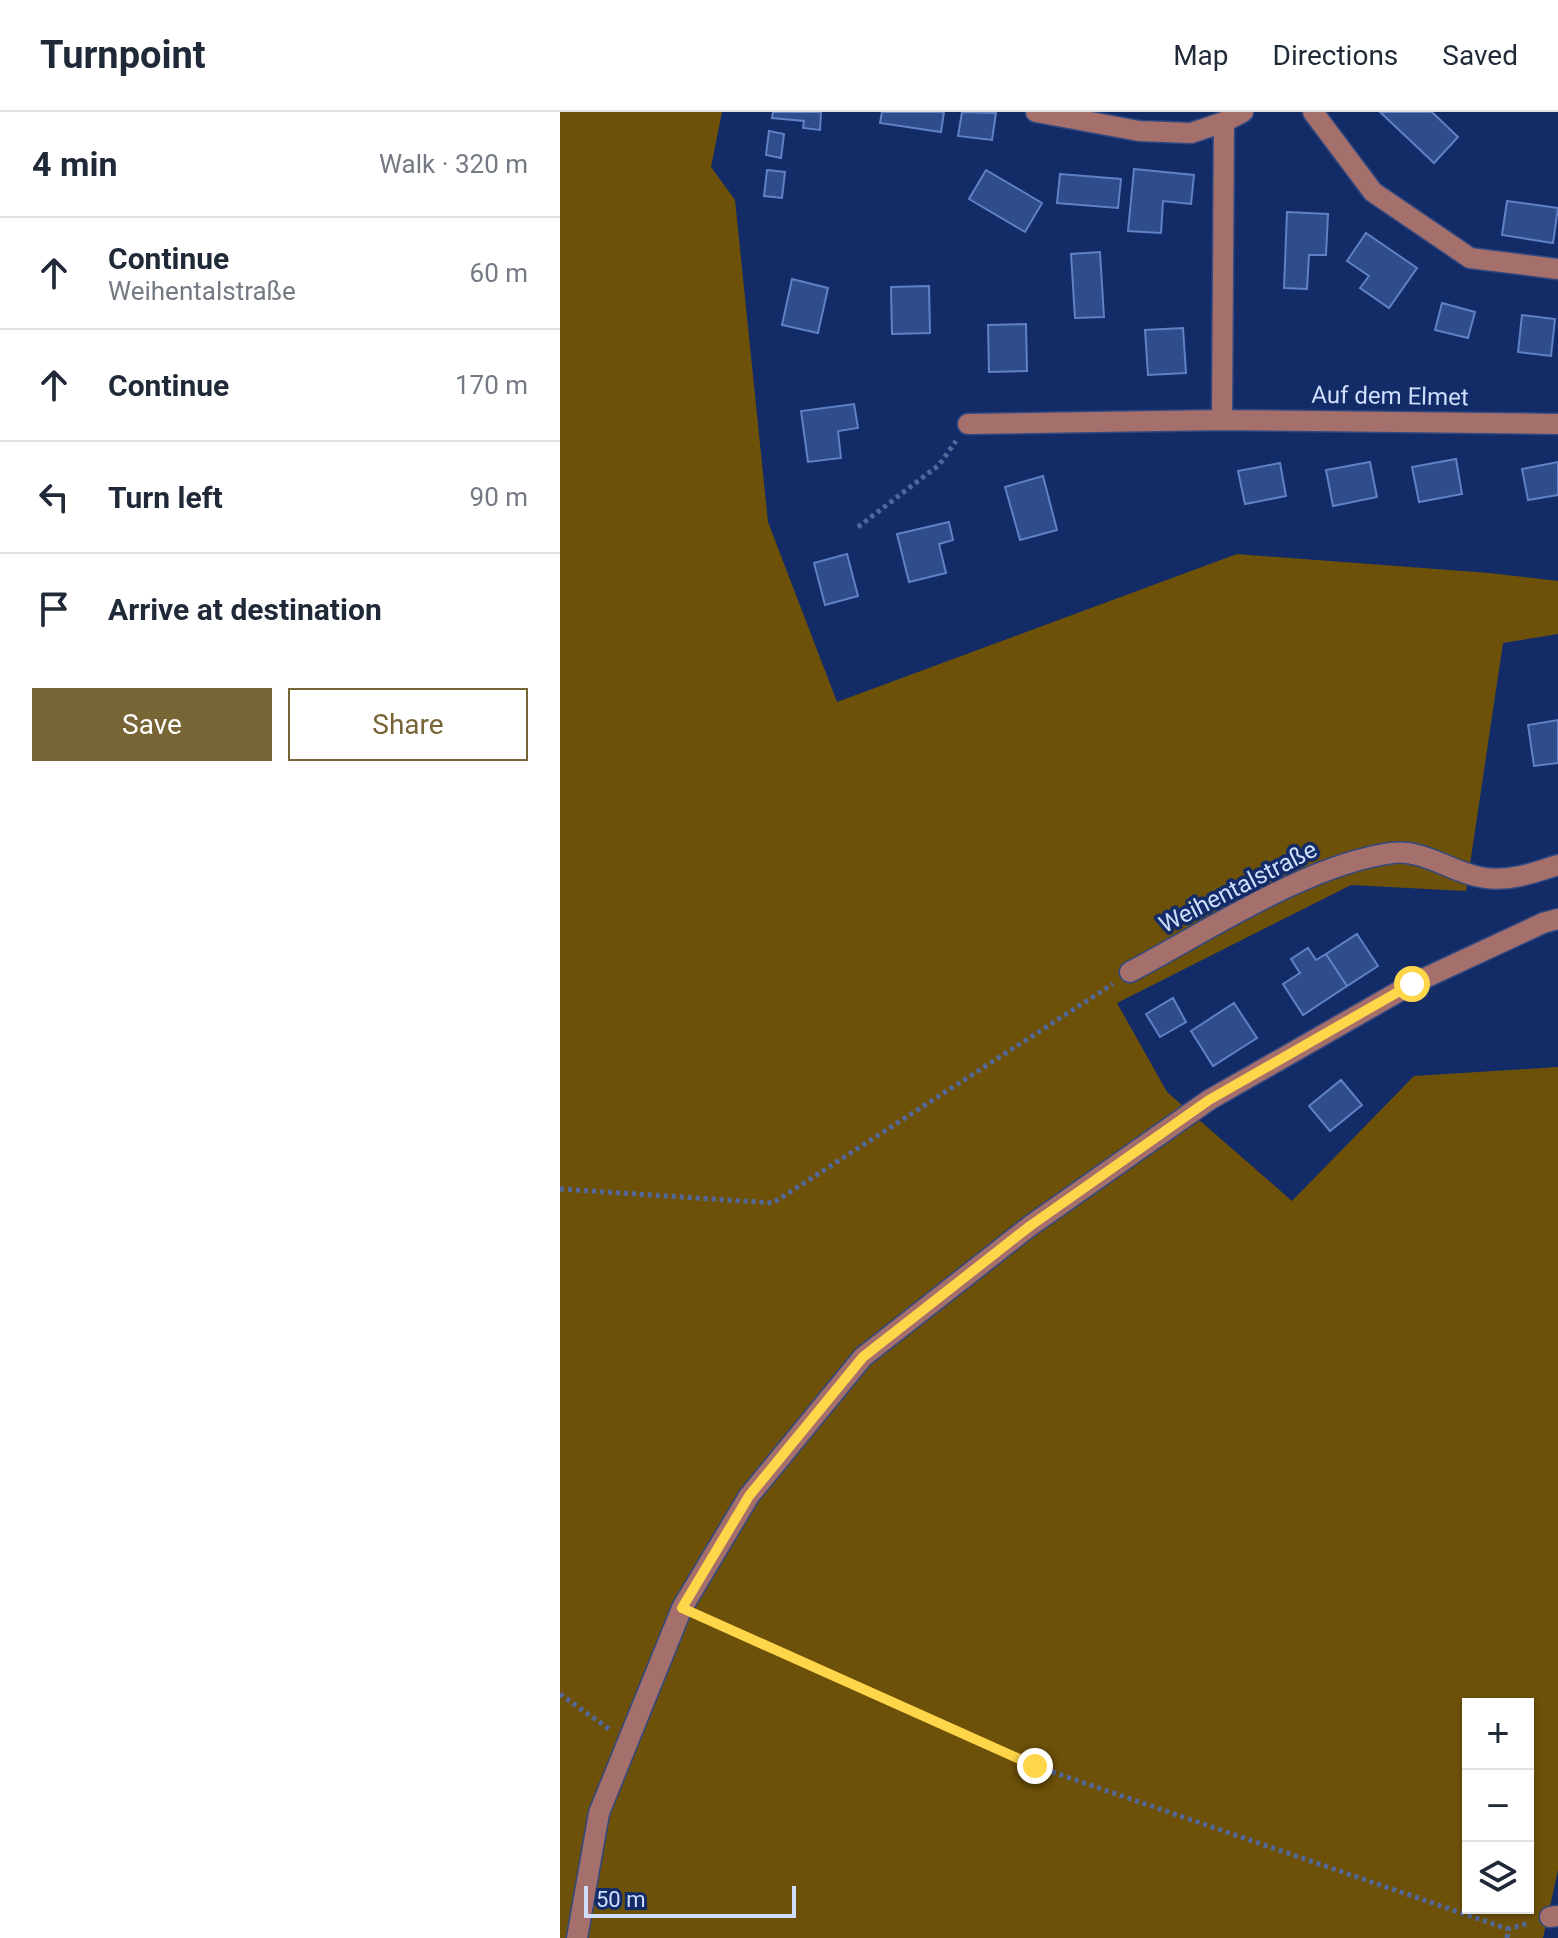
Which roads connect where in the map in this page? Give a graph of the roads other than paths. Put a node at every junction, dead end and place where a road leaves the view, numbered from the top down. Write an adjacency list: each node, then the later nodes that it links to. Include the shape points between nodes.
1 (1036, 112): 4 (street, via 1139,131 1191,133)
2 (1243, 112): 4 (street)
3 (1313, 112): 5 (street, via 1373,192 1470,258)
4 (1224, 122): 6 (street)
5 (1558, 269)
6 (1222, 420): 7 (street, Auf dem Elmet); 8 (street, Auf dem Elmet)
7 (968, 424)
8 (1558, 424)
9 (1558, 865): 11 (street, Weihentalstraße, via 1515,877 1480,878 1438,860 1395,853 1342,864)
10 (1558, 919): 12 (street, via 1412,984 1209,1100 1030,1226 863,1357 749,1496 682,1608 599,1813)
11 (1130, 972)
12 (577, 1938)

